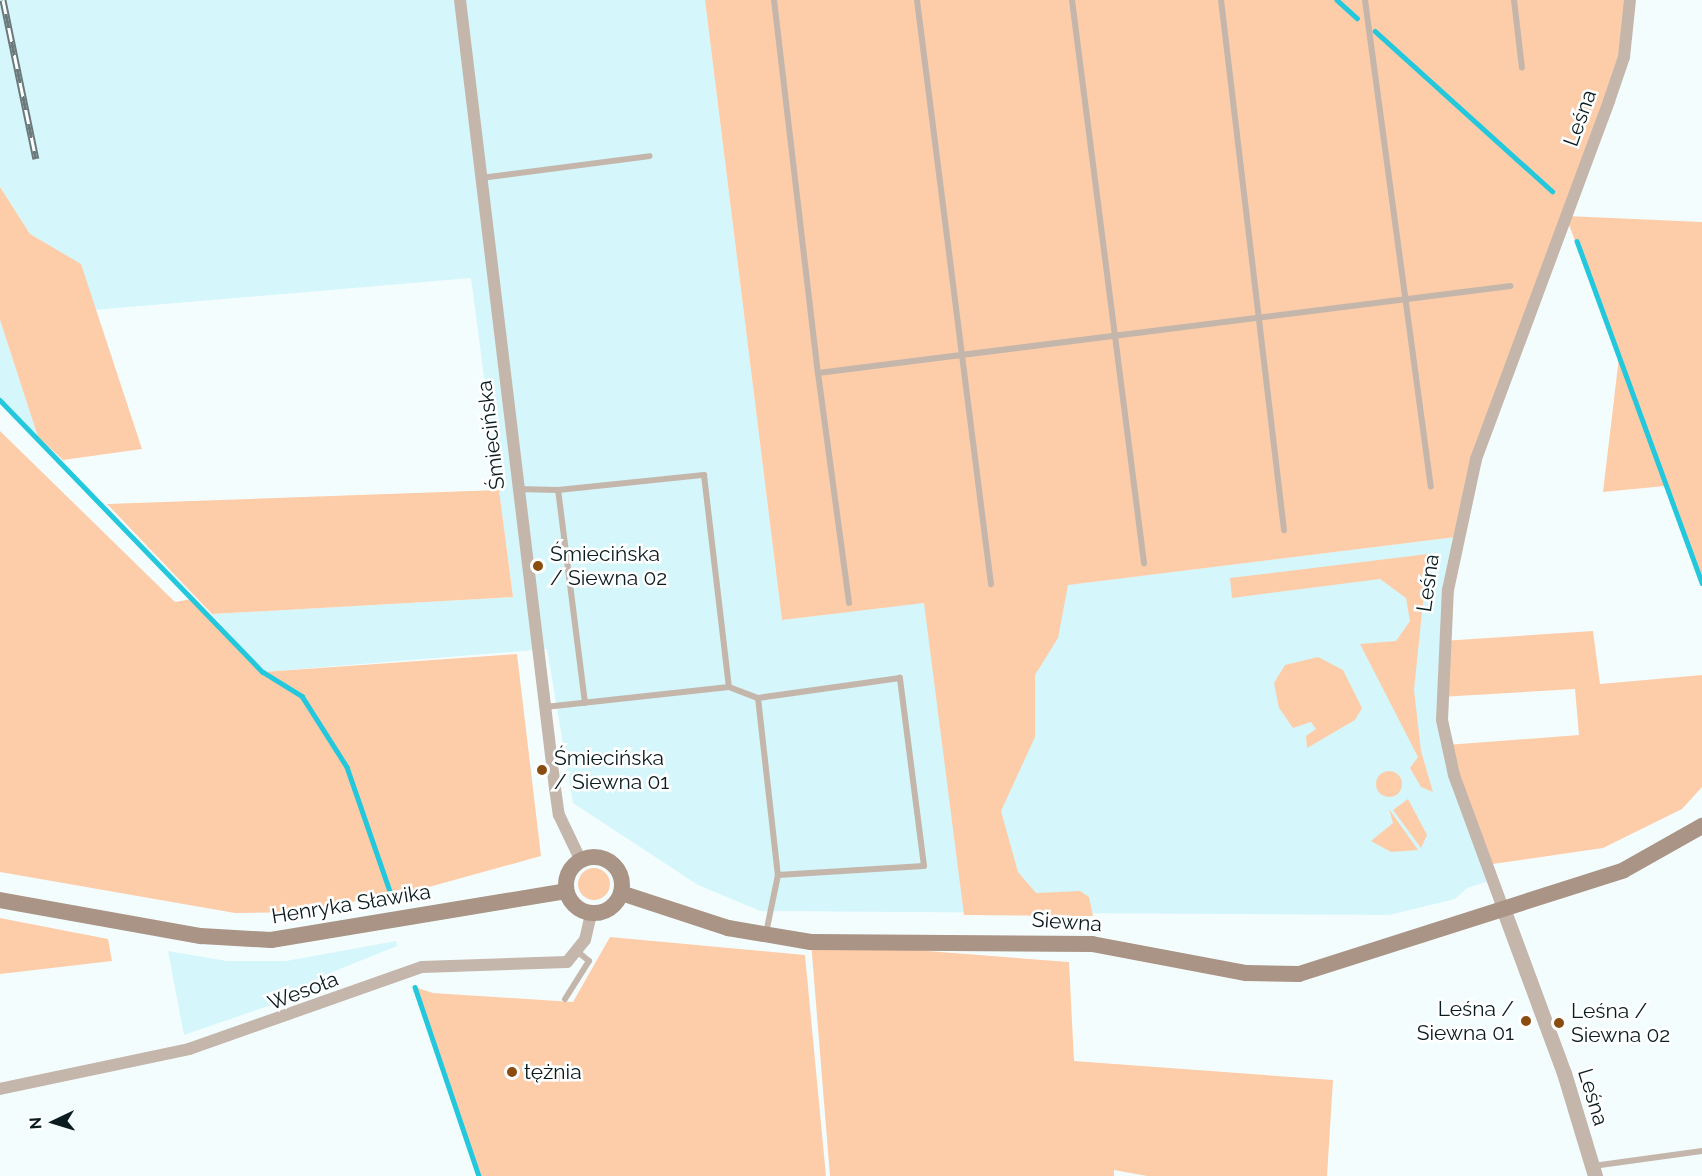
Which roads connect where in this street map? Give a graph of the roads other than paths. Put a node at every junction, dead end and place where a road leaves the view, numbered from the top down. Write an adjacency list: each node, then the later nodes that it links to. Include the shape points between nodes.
1 (460, 0): 11 (street, Śmiecińska)
2 (774, 0): 17 (lane)
3 (917, 0): 16 (lane)
4 (1072, 0): 15 (lane)
5 (1221, 0): 14 (lane)
6 (1365, 0): 13 (lane)
7 (1514, 0): 9 (lane)
8 (1630, 0): 35 (street, Leśna, via 1624,57 1610,101 1476,459 1448,590 1442,720 1454,775)
9 (1522, 68)
10 (650, 156): 11 (lane)
11 (478, 178): 19 (street, Śmiecińska)
12 (1511, 286): 13 (lane)
13 (1406, 298): 14 (lane); 18 (lane)
14 (1259, 320): 15 (lane); 21 (lane)
15 (1115, 337): 16 (lane); 22 (lane)
16 (961, 356): 17 (lane); 23 (lane)
17 (818, 373): 24 (lane)
18 (1431, 487)
19 (517, 489): 20 (lane); 28 (street, Śmiecińska)
20 (558, 490): 25 (lane, via 704,475); 27 (lane)
21 (1284, 530)
22 (1144, 563)
23 (991, 584)
24 (849, 603)
25 (729, 687): 26 (lane); 27 (lane)
26 (758, 698): 31 (lane); 31 (lane, via 900,678 924,866)
27 (585, 703): 28 (lane)
28 (544, 708): 30 (street, Śmiecińska, via 560,815)
29 (1702, 826): 35 (main road, Siewna, via 1624,870)
30 (581, 861): 32 (main road, via 568,873); 33 (main road, via 597,857 610,862 621,877)
31 (778, 875): 37 (lane)
32 (566, 891): 34 (main road, Henryka Sławika, via 271,940 201,936); 36 (main road, via 575,906)
33 (621, 893): 36 (main road, via 613,906); 37 (main road, Siewna)
34 (0, 900)
35 (1504, 911): 37 (main road, Siewna, via 1299,974 1272,975 1092,944 812,942); 42 (street, Leśna)
36 (591, 914): 38 (street)
37 (765, 937)
38 (578, 952): 39 (lane, via 588,961); 40 (street, Wesoła, via 550,966 423,968 189,1049)
39 (565, 999)
40 (0, 1089)
41 (1702, 1151): 42 (lane)
42 (1593, 1171)

